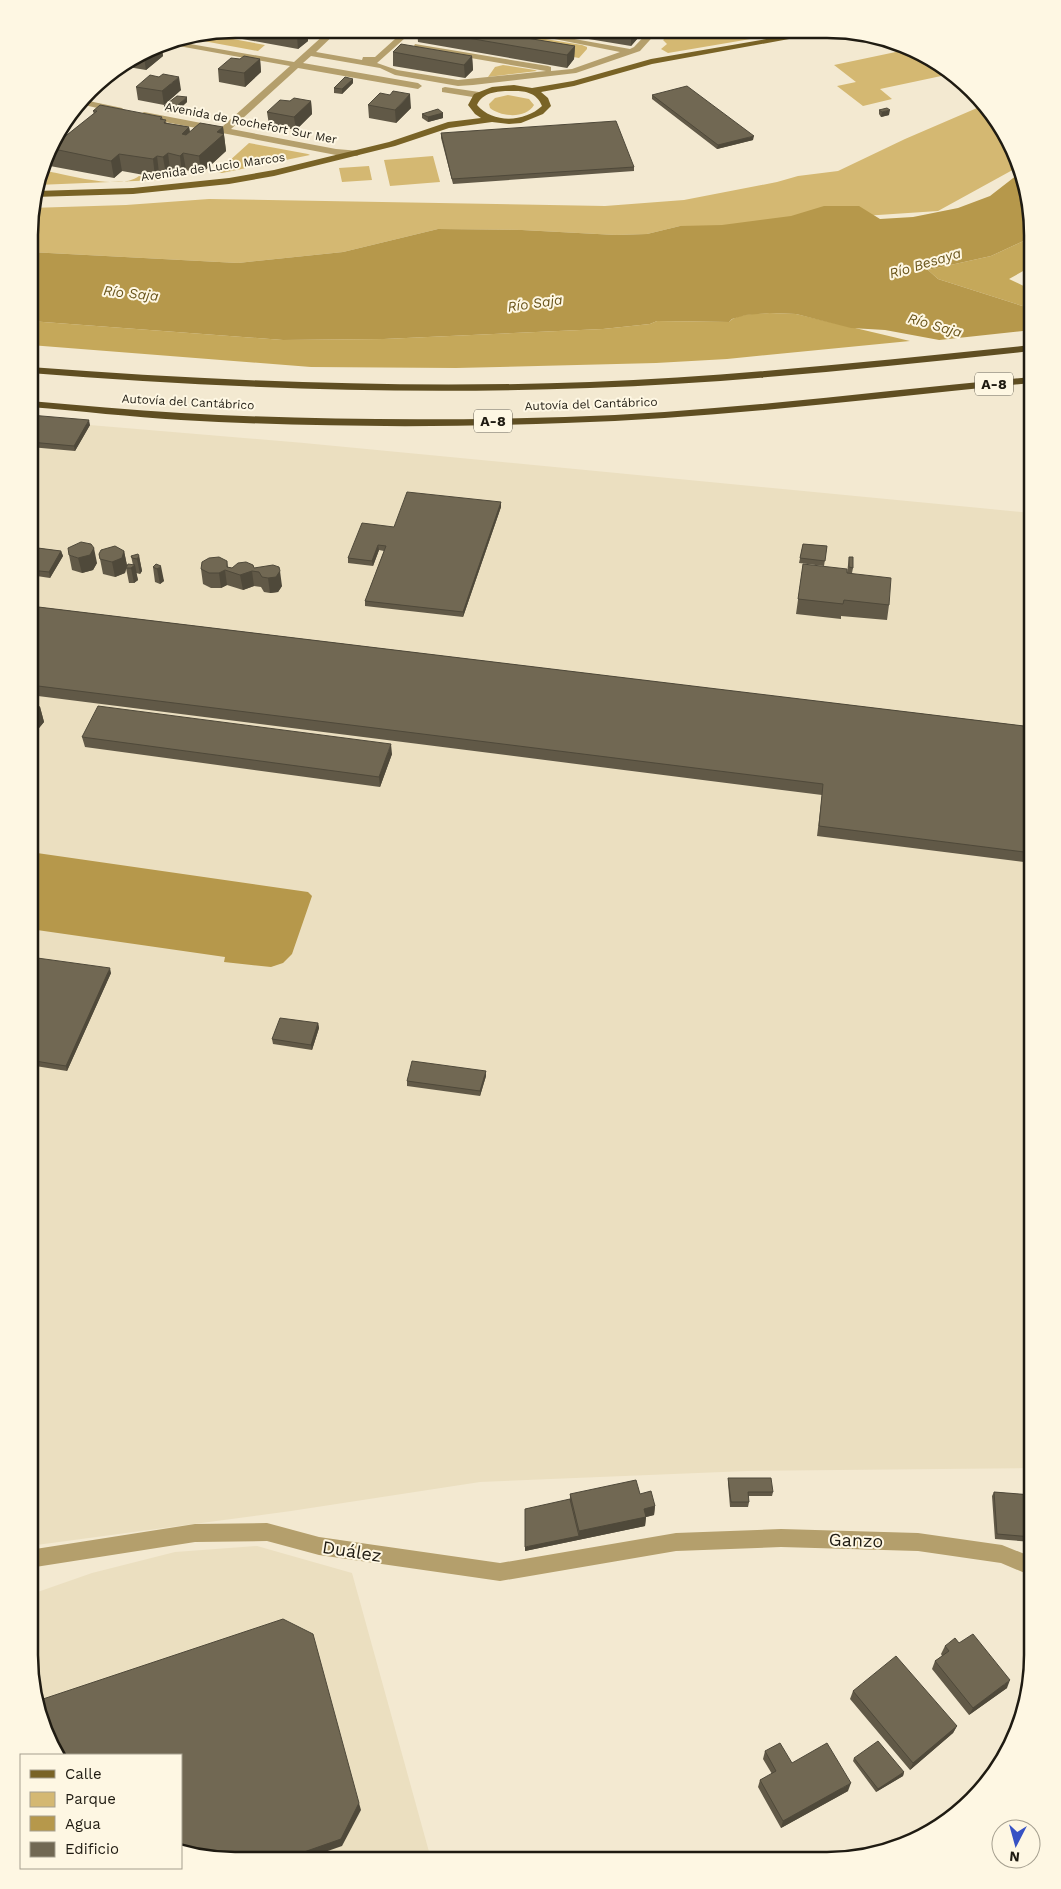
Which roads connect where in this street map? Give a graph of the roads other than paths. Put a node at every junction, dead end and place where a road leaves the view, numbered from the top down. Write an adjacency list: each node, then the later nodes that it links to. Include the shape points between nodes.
1 (326, 38): 12 (street)
2 (331, 38): 3 (street, via 318,50 374,61)
3 (401, 38)
4 (410, 38): 15 (street)
5 (558, 38): 9 (street)
6 (647, 38): 11 (street)
7 (789, 38): 19 (main road, via 651,62)
8 (181, 45): 14 (street)
9 (597, 45): 11 (street); 16 (street, via 584,60)
10 (418, 46): 13 (street)
11 (631, 51): 16 (street)
12 (309, 53): 14 (street); 15 (street)
13 (494, 60): 17 (street); 18 (street)
14 (296, 66): 20 (street); 28 (street)
15 (382, 66): 18 (street, via 395,72 458,83)
16 (585, 66): 17 (street)
17 (564, 72): 18 (street)
18 (473, 82)
19 (574, 82): 21 (main road); 24 (main road)
20 (428, 88)
21 (530, 91): 22 (main road, via 508,88); 24 (main road, via 539,94)
22 (479, 95): 25 (main road, via 474,100); 25 (street, via 437,89)
23 (88, 103): 28 (street, Avenida de Rochefort Sur Mer)
24 (546, 103): 26 (main road, via 542,112 533,117)
25 (474, 108): 26 (main road); 27 (main road, Avenida de Lucio Marcos)
26 (493, 119): 27 (main road, Avenida de Lucio Marcos)
27 (448, 125): 29 (main road, Avenida de Lucio Marcos)
28 (224, 130): 29 (street, Avenida de Rochefort Sur Mer, via 336,152)
29 (357, 153): 30 (main road, Avenida de Lucio Marcos, via 229,180 133,191)
30 (42, 194)
31 (1024, 339): 33 (highway, via 961,348)
32 (1024, 349): 33 (highway, Autovía del Cantábrico / A-8)
33 (916, 359): 34 (highway, Autovía del Cantábrico / A-8, via 711,378 480,388 260,386)
34 (38, 371)
35 (1024, 381): 37 (highway, Autovía del Cantábrico / A-8)
36 (1024, 386): 37 (highway)
37 (955, 388): 38 (highway, Autovía del Cantábrico / A-8, via 663,415 495,421 216,418)
38 (38, 405)
39 (676, 1542): 40 (street, Duález, via 500,1572 319,1546 267,1532 195,1533); 41 (street, Ganzo, via 781,1538 918,1542 1002,1554)
40 (38, 1558)
41 (1024, 1564)

